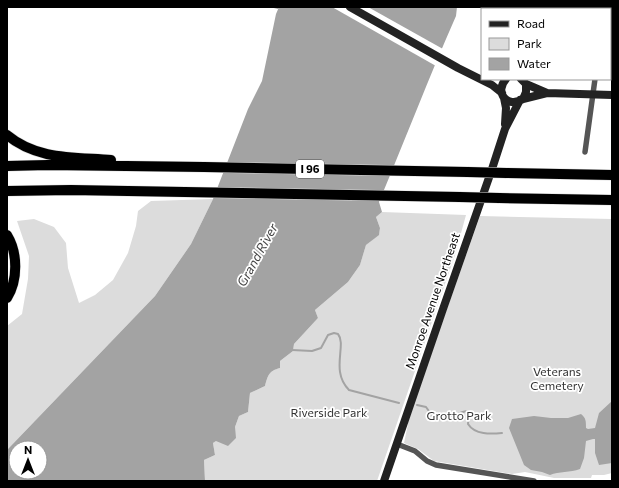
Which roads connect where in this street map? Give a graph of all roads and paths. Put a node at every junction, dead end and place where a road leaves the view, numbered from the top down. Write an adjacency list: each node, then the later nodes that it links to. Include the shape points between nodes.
1 (350, 7): 2 (main road)
2 (480, 78)
3 (483, 80): 9 (main road)
4 (505, 80): 9 (main road, via 502,85)
5 (594, 80): 8 (street)
6 (524, 81): 7 (main road); 11 (main road, Monroe Avenue Northeast, via 526,92)
7 (548, 93): 8 (main road); 11 (main road)
8 (593, 95): 10 (main road); 14 (street)
9 (503, 96): 11 (main road, via 514,102); 12 (main road, Monroe Avenue Northeast, via 506,108)
10 (612, 96)
11 (522, 99): 12 (main road, Monroe Avenue Northeast)
12 (505, 129): 22 (main road, Monroe Avenue Northeast)
13 (7, 135): 16 (highway, via 22,146 40,153 136,162)
14 (585, 152)
15 (7, 166): 16 (highway, I 96)
16 (162, 167): 17 (highway, I 96, bridge)
17 (612, 175)
18 (7, 191): 19 (highway, I 96, bridge)
19 (612, 200)
20 (7, 235): 21 (highway, via 16,270)
21 (7, 298)
22 (397, 444): 23 (main road, Monroe Avenue Northeast); 24 (street, via 415,451 436,465)
23 (384, 481)
24 (534, 481)

